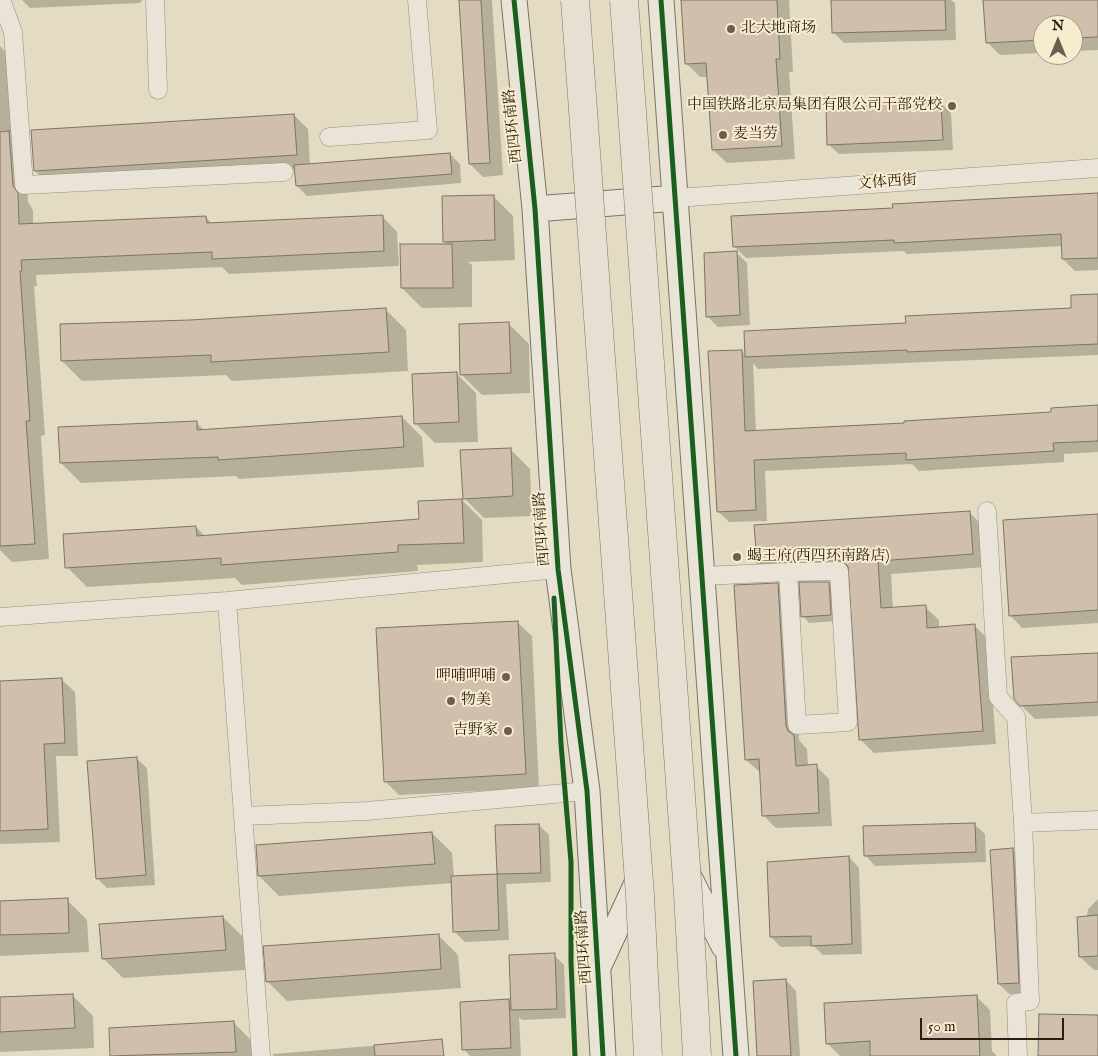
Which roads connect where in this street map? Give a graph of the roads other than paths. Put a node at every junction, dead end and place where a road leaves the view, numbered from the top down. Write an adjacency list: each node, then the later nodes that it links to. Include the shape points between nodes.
1 (155, 0): 8 (street)
2 (417, 0): 9 (street, via 428,130)
3 (514, 0): 15 (street, 西四环南路)
4 (575, 0): 14 (street, 西四环南路); 30 (highway, 西四环南路, bridge, via 640,896)
5 (624, 0): 13 (street); 31 (highway, bridge)
6 (661, 0): 12 (street)
7 (1, 3): 11 (street, via 14,32 24,185)
8 (158, 90)
9 (330, 137)
10 (1098, 168): 12 (street, 文体西街)
11 (284, 172)
12 (676, 198): 13 (street); 19 (street)
13 (638, 200): 14 (street); 26 (street, via 688,876)
14 (590, 204): 15 (street); 27 (street, 西四环南路, via 639,879)
15 (535, 209): 17 (street, 西四环南路)
16 (987, 510): 25 (street, via 998,697 1016,717)
17 (558, 569): 20 (street); 22 (street, 西四环南路)
18 (788, 572): 18 (street, via 839,571 848,722 797,725); 19 (street)
19 (702, 576): 26 (street)
20 (227, 601): 21 (street); 23 (street)
21 (0, 617)
22 (587, 791): 23 (street, via 367,810); 27 (street, 西四环南路)
23 (243, 816): 28 (street)
24 (1098, 820): 25 (street)
25 (1022, 823): 33 (street, via 1030,1001 1016,1002)
26 (728, 955): 32 (street)
27 (598, 966): 29 (street, 西四环南路)
28 (261, 1056)
29 (604, 1056)
30 (648, 1056)
31 (697, 1056)
32 (736, 1056)
33 (1018, 1056)

